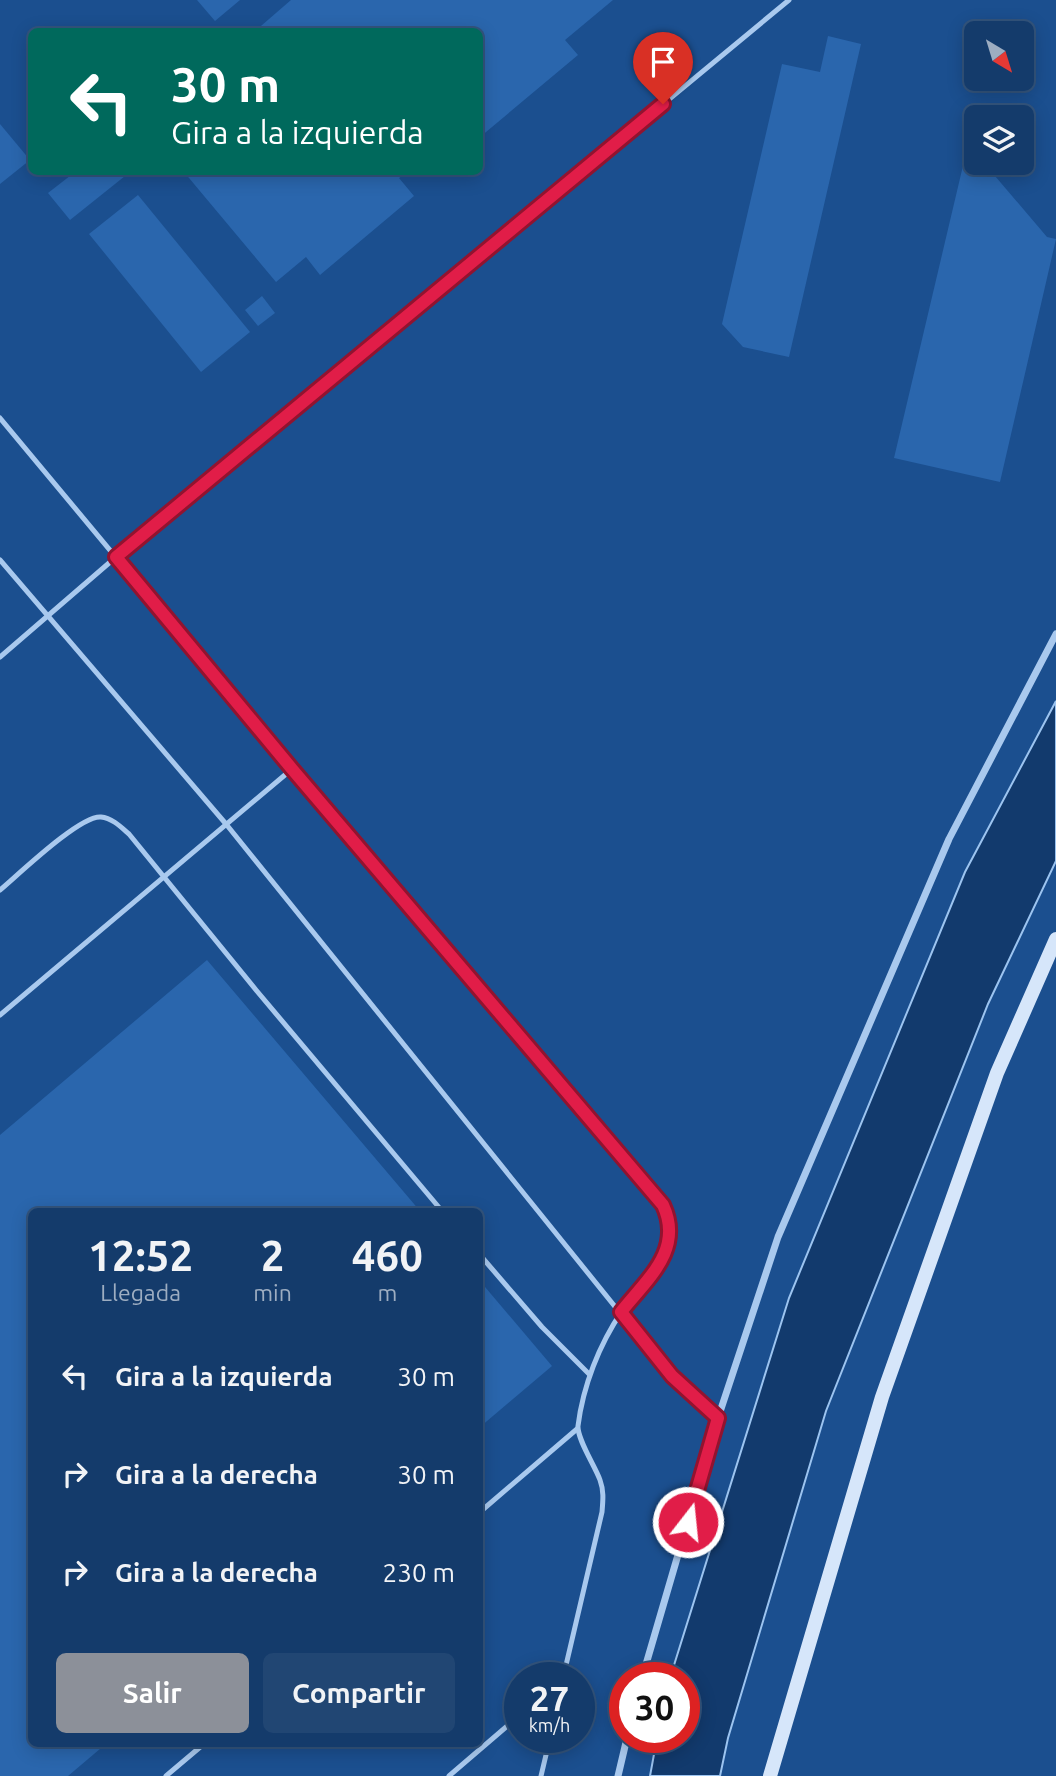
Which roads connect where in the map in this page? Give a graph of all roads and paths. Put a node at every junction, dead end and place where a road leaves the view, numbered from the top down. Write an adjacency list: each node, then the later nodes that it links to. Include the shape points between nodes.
1 (789, 0): 3 (lane)
2 (0, 418): 3 (lane)
3 (116, 557): 5 (lane); 8 (lane)
4 (0, 560): 5 (lane)
5 (48, 616): 7 (lane); 9 (lane)
6 (1056, 634): 18 (street, via 949,839 867,1026 778,1237)
7 (0, 657)
8 (292, 769): 9 (lane); 16 (lane, via 663,1205 670,1219 668,1248)
9 (226, 824): 10 (lane); 16 (lane)
10 (163, 877): 11 (lane, via 129,834 101,817 69,833); 13 (lane); 14 (lane)
11 (0, 890)
12 (1056, 939): 33 (street, via 997,1073 882,1397)
13 (0, 1016)
14 (439, 1208)
15 (483, 1258): 17 (lane)
16 (621, 1312): 17 (lane); 18 (lane, via 672,1376)
17 (589, 1374): 19 (lane)
18 (718, 1418): 22 (street)
19 (577, 1429): 20 (lane); 21 (lane, via 603,1495)
20 (483, 1509)
21 (567, 1662)
22 (647, 1662)
23 (504, 1729): 25 (lane)
24 (200, 1747): 29 (lane)
25 (483, 1747)
26 (483, 1747): 30 (lane)
27 (546, 1753): 31 (lane)
28 (623, 1753): 32 (street)
29 (166, 1776)
30 (449, 1776)
31 (541, 1776)
32 (618, 1776)
33 (770, 1776)

